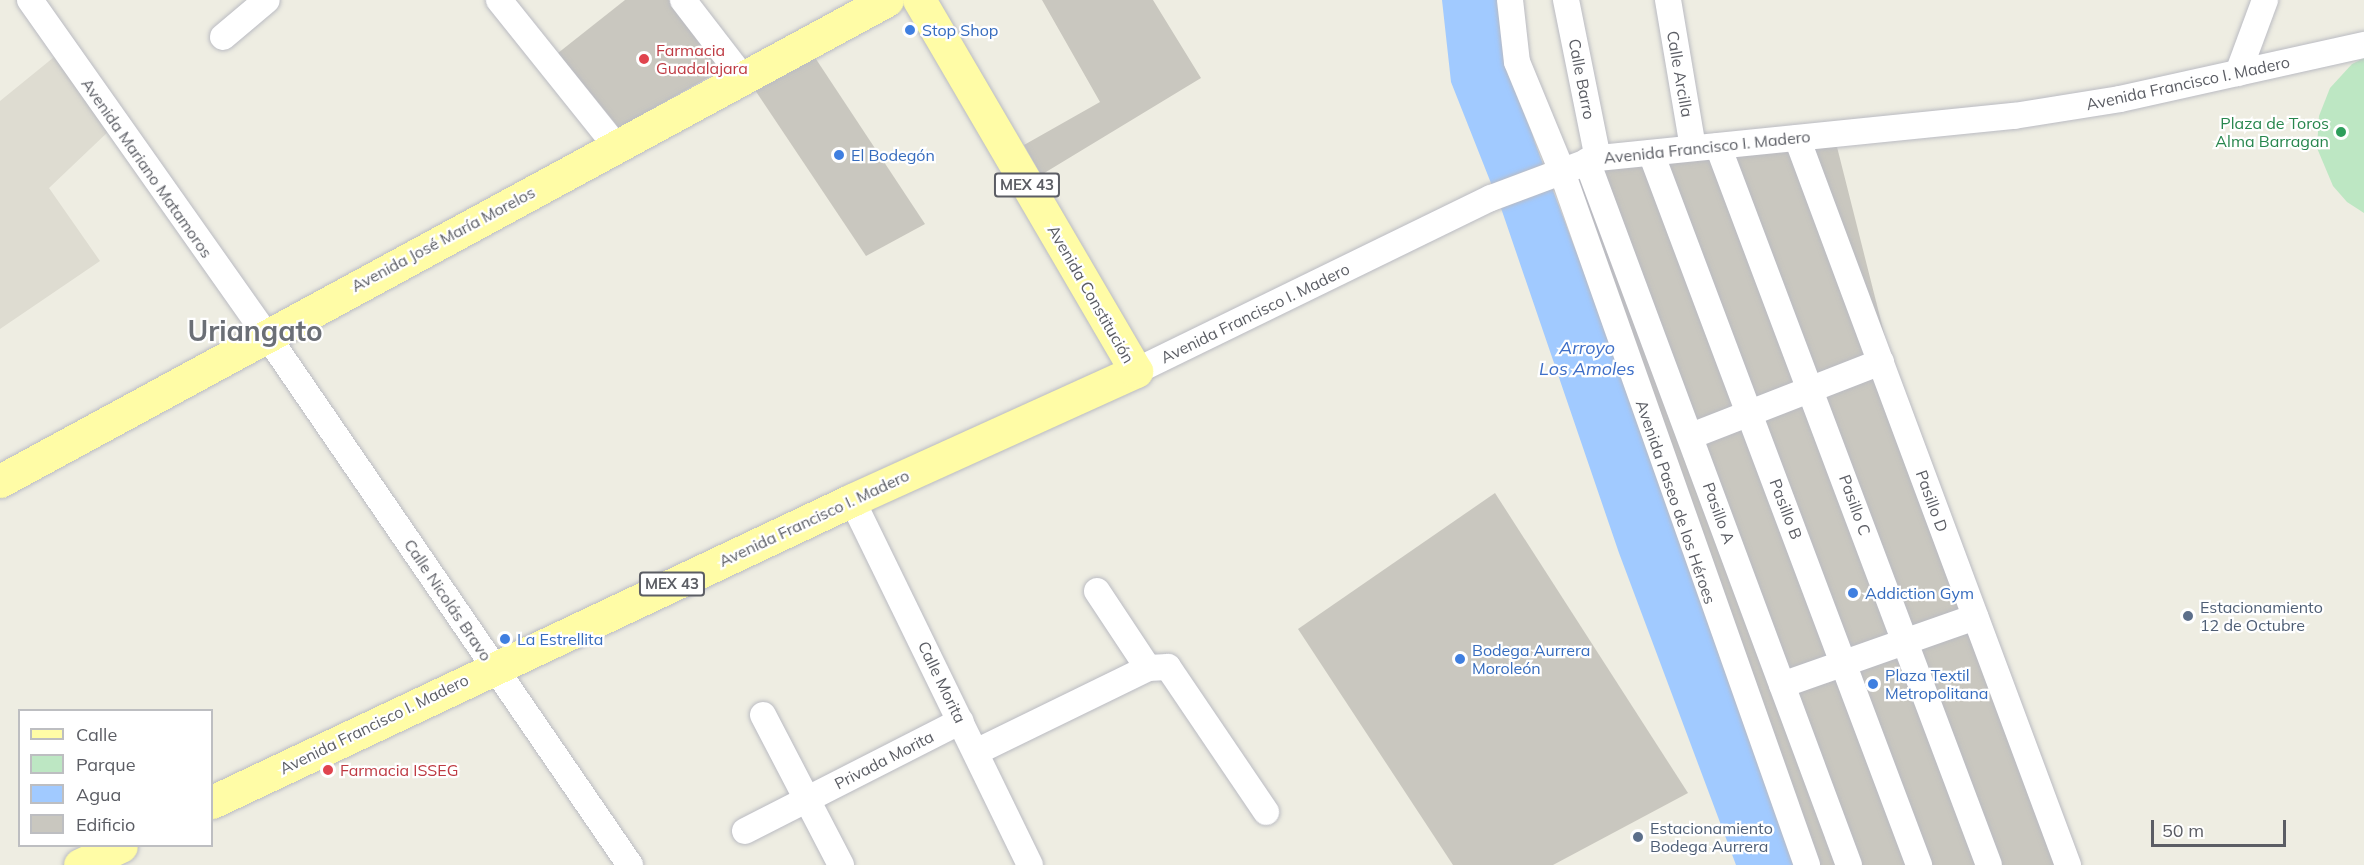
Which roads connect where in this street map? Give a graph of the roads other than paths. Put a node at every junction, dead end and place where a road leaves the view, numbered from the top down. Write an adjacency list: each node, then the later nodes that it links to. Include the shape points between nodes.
1 (30, 0): 22 (street, Avenida Mariano Matamoros)
2 (267, 0): 11 (street)
3 (499, 0): 16 (street)
4 (682, 0): 14 (street)
5 (887, 0): 14 (main road, Avenida José María Morelos)
6 (919, 0): 24 (main road, Avenida Constitución / MEX 43)
7 (1510, 0): 21 (street, Avenida Paseo de los Héroes, via 1517,62)
8 (1566, 0): 20 (street, Calle Barro)
9 (1668, 0): 18 (street, Calle Arcilla)
10 (2265, 0): 13 (street)
11 (223, 37)
12 (2364, 45): 13 (street, Avenida Francisco I. Madero)
13 (2238, 73): 15 (street, Avenida Francisco I. Madero, via 2120,99 2014,116)
14 (743, 78): 16 (main road, Avenida José María Morelos)
15 (1797, 138): 17 (street, Avenida Francisco I. Madero); 23 (street, Pasillo D)
16 (616, 146): 22 (main road, Avenida José María Morelos)
17 (1718, 146): 18 (street, Avenida Francisco I. Madero); 25 (street, Pasillo C)
18 (1693, 148): 19 (street, Avenida Francisco I. Madero)
19 (1651, 153): 20 (street, Avenida Francisco I. Madero); 26 (street, Pasillo B)
20 (1592, 160): 21 (street, Avenida Francisco I. Madero); 27 (street, Pasillo A)
21 (1556, 171): 24 (street, Avenida Francisco I. Madero, via 1491,198); 49 (street, Avenida Paseo de los Héroes)
22 (266, 334): 28 (main road, Avenida José María Morelos); 34 (street, Calle Nicolás Bravo)
23 (1881, 362): 25 (street); 31 (street, Pasillo D)
24 (1136, 371): 29 (main road, Avenida Francisco I. Madero / MEX 43)
25 (1813, 388): 26 (street); 32 (street, Pasillo C)
26 (1749, 414): 27 (street); 33 (street, Pasillo B)
27 (1691, 436): 36 (street, Pasillo A)
28 (0, 481)
29 (852, 500): 34 (main road, Avenida Francisco I. Madero / MEX 43); 38 (street, Calle Morita)
30 (1096, 591): 35 (street)
31 (1975, 617): 32 (street); 53 (street, Pasillo D)
32 (1905, 644): 33 (street); 52 (street, Pasillo C)
33 (1846, 665): 36 (street); 51 (street, Pasillo B)
34 (494, 667): 41 (main road, Avenida Francisco I. Madero / MEX 43); 46 (street, Calle Nicolás Bravo)
35 (1148, 668): 39 (street); 42 (street, via 1168,667)
36 (1782, 685): 50 (street, Pasillo A)
37 (763, 715): 40 (street)
38 (961, 721): 39 (street, Calle Morita); 40 (street, Privada Morita)
39 (976, 752): 48 (street, Calle Morita)
40 (806, 799): 43 (street, Privada Morita); 47 (street)
41 (213, 802)
42 (1266, 812)
43 (745, 831)
44 (119, 847): 45 (main road)
45 (80, 865)
46 (630, 865)
47 (841, 865)
48 (1029, 865)
49 (1807, 865)
50 (1849, 865)
51 (1920, 865)
52 (1989, 865)
53 (2068, 865)

